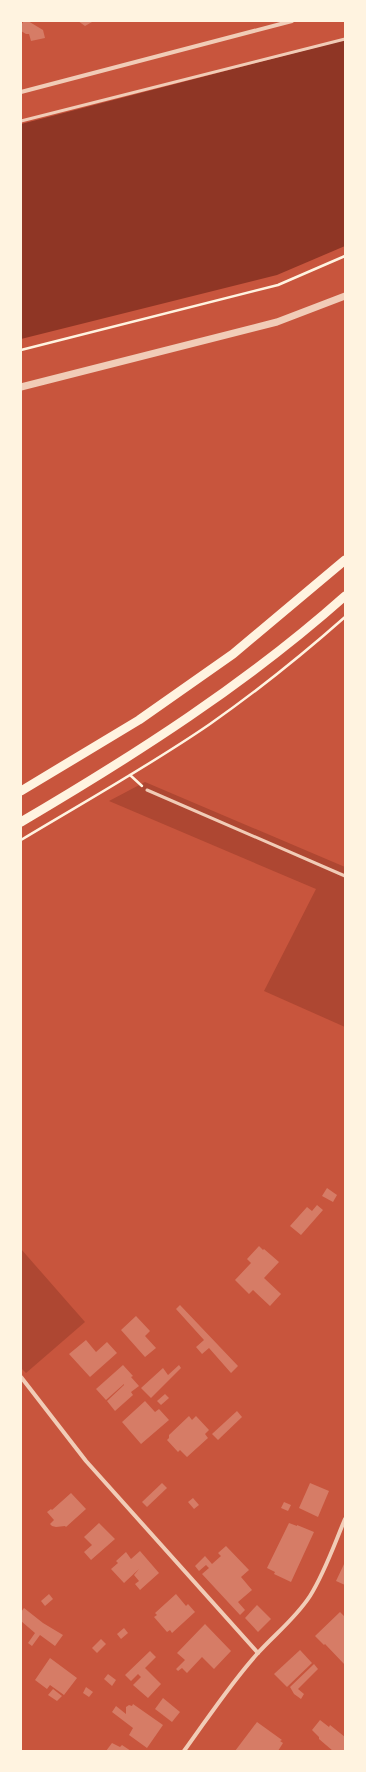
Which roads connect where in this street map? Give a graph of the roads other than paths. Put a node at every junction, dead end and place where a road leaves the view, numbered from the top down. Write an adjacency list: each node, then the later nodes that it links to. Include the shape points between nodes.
1 (292, 21): 3 (street)
2 (345, 39): 4 (lane)
3 (21, 92)
4 (21, 121)
5 (345, 296): 6 (street, via 277,322)
6 (21, 387)
7 (345, 560): 10 (main road, via 233,654 139,720)
8 (345, 596): 11 (main road, via 249,674 174,727 109,770)
9 (147, 790): 12 (lane)
10 (21, 791)
11 (21, 822)
12 (345, 876)
13 (21, 1377): 15 (street, via 86,1460)
14 (345, 1519): 15 (street, via 310,1597 294,1618)
15 (258, 1653): 16 (street, via 224,1694)
16 (184, 1751)

